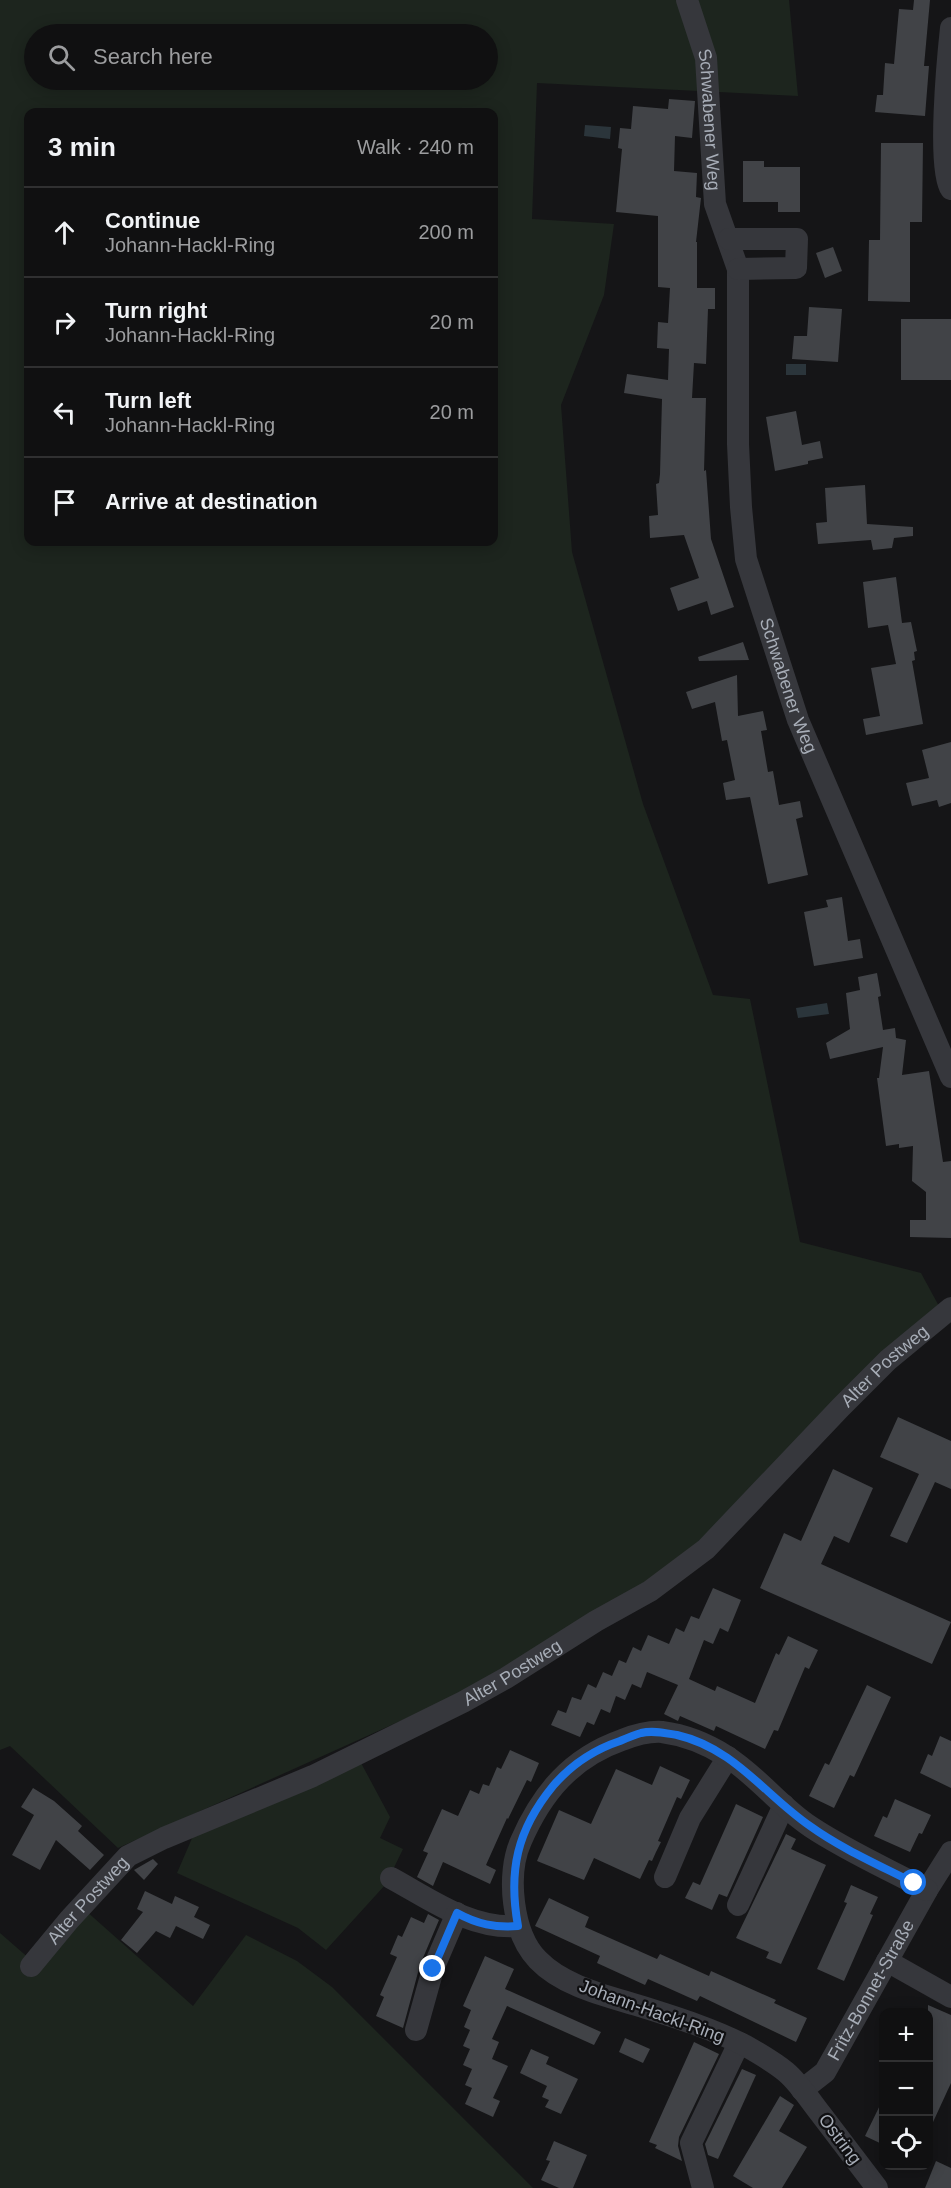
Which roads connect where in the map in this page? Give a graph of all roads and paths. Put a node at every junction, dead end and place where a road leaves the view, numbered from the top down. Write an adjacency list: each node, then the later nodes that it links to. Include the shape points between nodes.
1 (687, 0): 4 (street, Schwabener Weg, via 706,58 715,204)
2 (951, 28): 3 (street, via 945,86 945,165)
3 (951, 189)
4 (729, 239): 5 (street, Schwabener Weg); 5 (street, via 797,239 796,268)
5 (738, 269): 6 (street, Schwabener Weg, via 738,444 746,559 798,720)
6 (951, 1077)
7 (951, 1308): 18 (street, Alter Postweg, via 888,1360 706,1549 650,1591 463,1702 313,1776 128,1856)
8 (728, 1757): 9 (street, Johann-Hackl-Ring); 11 (street, via 690,1818); 16 (street, Johann-Hackl-Ring, via 710,1746 661,1732 642,1733 600,1748 577,1763 546,1795 519,1845 513,1898)
9 (784, 1805): 13 (street, Johann-Hackl-Ring, via 818,1831); 14 (street)
10 (951, 1852): 13 (street, Fritz-Bonnet-Straße)
11 (665, 1877)
12 (391, 1878): 15 (street)
13 (927, 1890): 17 (street, Fritz-Bonnet-Straße)
14 (738, 1905)
15 (457, 1913): 16 (street, via 485,1925); 20 (street, via 433,1969)
16 (518, 1926): 21 (street, Johann-Hackl-Ring, via 537,1960 566,1979)
17 (887, 1961): 19 (street); 22 (street, Fritz-Bonnet-Straße, via 825,2072)
18 (31, 1966)
19 (951, 1997)
20 (416, 2031)
21 (739, 2043): 22 (street, Johann-Hackl-Ring, via 786,2072); 23 (street, Johann-Hackl-Ring, via 691,2143)
22 (802, 2090): 24 (street, Ostring)
23 (703, 2188)
24 (877, 2188)

